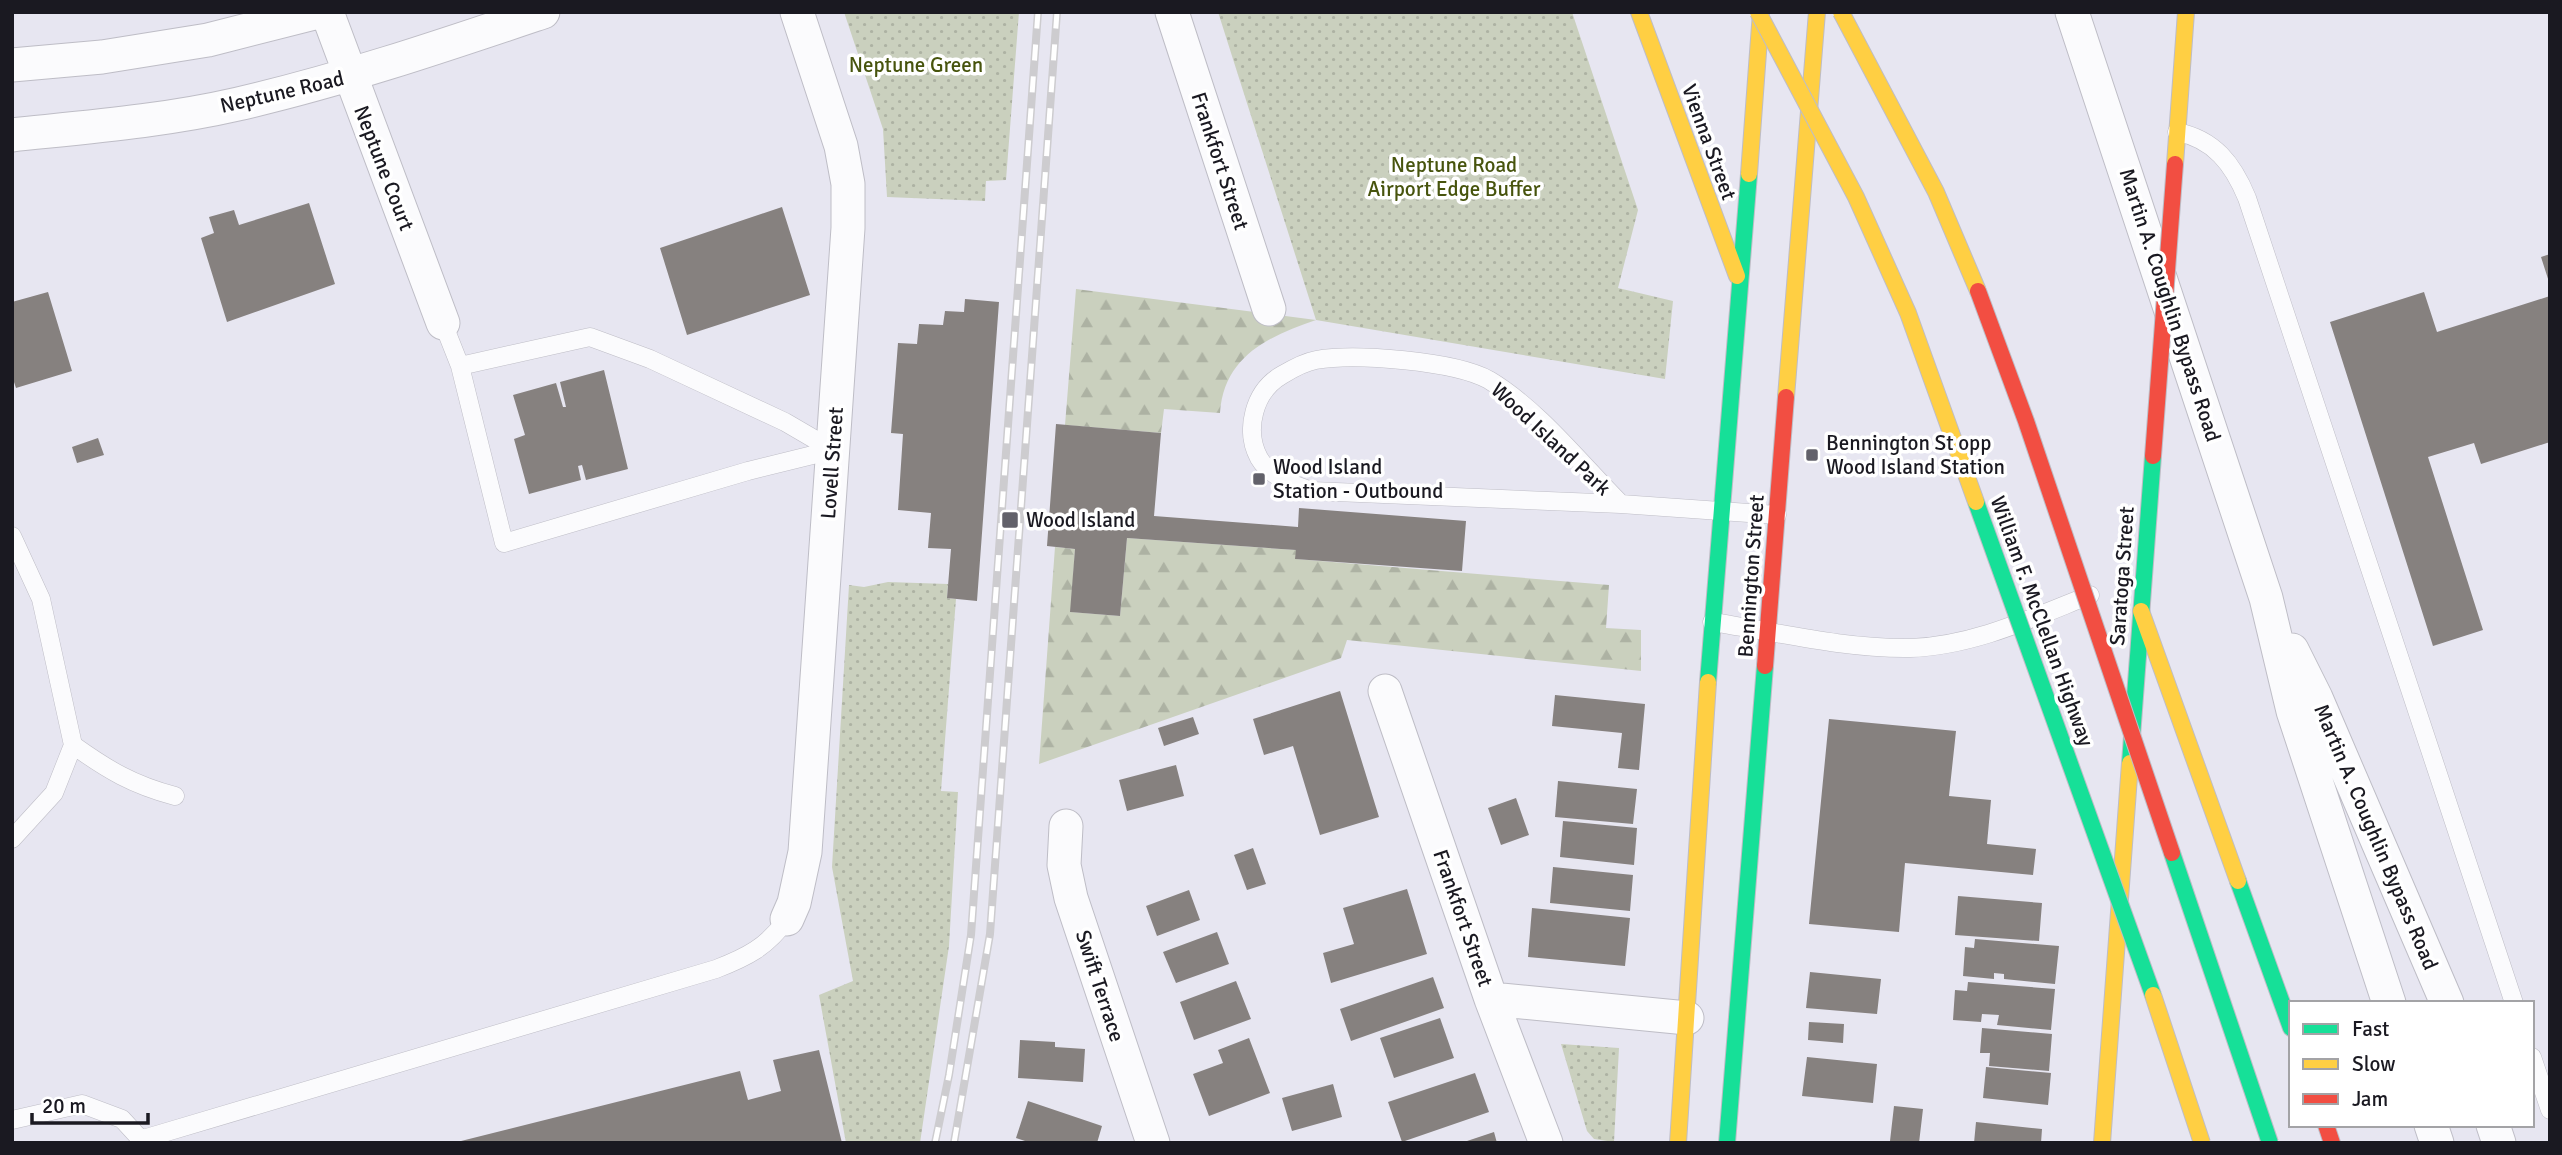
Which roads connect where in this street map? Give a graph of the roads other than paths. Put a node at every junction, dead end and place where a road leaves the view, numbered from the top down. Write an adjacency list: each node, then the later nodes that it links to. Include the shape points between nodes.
1 (318, 12): 12 (street, via 208,40)
2 (327, 12): 13 (street, Neptune Court)
3 (543, 12): 13 (street, Neptune Road)
4 (797, 12): 20 (street, Lovell Street, via 841,146 848,184)
5 (1172, 12): 17 (street, Frankfort Street)
6 (1639, 12): 16 (main road, Vienna Street)
7 (1759, 12): 16 (main road, Bennington Street); 51 (main road, William F. McClellan Highway, bridge, via 1856,197 1908,313 2136,943)
8 (1817, 12): 23 (main road, Bennington Street)
9 (1841, 12): 52 (main road, bridge, via 1936,192 1978,290)
10 (2072, 12): 26 (street, Martin A. Coughlin Bypass Road)
11 (2186, 12): 14 (main road, Saratoga Street)
12 (12, 65)
13 (349, 76): 15 (street, Neptune Road, via 236,104); 18 (street, Neptune Court)
14 (2177, 132): 27 (main road, Saratoga Street, bridge); 39 (lane, via 2202,139 2220,153 2247,198)
15 (12, 135)
16 (1741, 286): 22 (main road, Bennington Street)
17 (1269, 309)
18 (443, 323): 19 (lane)
19 (460, 366): 20 (lane, via 590,337 650,359 785,422); 20 (lane, via 504,543)
20 (833, 450): 35 (street, Lovell Street, via 805,852)
21 (1621, 504): 21 (lane, Wood Island Park, via 1520,405 1488,380 1458,367 1343,356 1312,361 1279,376 1257,400 1250,431 1260,460 1285,482 1312,491); 22 (lane, Wood Island Park)
22 (1720, 511): 23 (lane, Wood Island Park); 28 (main road, Bennington Street)
23 (1777, 515): 29 (main road, Bennington Street)
24 (12, 536): 31 (lane, via 41,599)
25 (2090, 595): 29 (lane, via 1994,633 1911,648)
26 (2266, 598): 37 (street, Martin A. Coughlin Bypass Road, via 2293,711); 38 (street, Martin A. Coughlin Bypass Road, via 2316,698)
27 (2141, 611): 41 (main road); 50 (main road, Saratoga Street)
28 (1712, 622): 29 (lane); 40 (main road, Bennington Street, via 1701,894)
29 (1768, 630): 49 (main road, Bennington Street, via 1740,896)
30 (1385, 691): 36 (street, Frankfort Street)
31 (73, 745): 32 (lane, via 139,787); 34 (lane, via 54,793)
32 (175, 796)
33 (1066, 826): 46 (street, Swift Terrace, via 1064,865 1071,898)
34 (12, 839)
35 (788, 919): 45 (lane, via 754,954 716,969)
36 (1491, 999): 40 (street); 47 (street, Frankfort Street)
37 (2388, 1001)
38 (2446, 1001)
39 (2513, 1001)
40 (1687, 1017): 48 (main road, Bennington Street)
41 (2289, 1022)
42 (2534, 1063): 43 (lane)
43 (2550, 1110)
44 (12, 1120): 45 (lane, via 82,1104 122,1119)
45 (143, 1141)
46 (1153, 1143)
47 (1546, 1143)
48 (1678, 1143)
49 (1727, 1143)
50 (2102, 1143)
51 (2202, 1143)
52 (2270, 1143)

